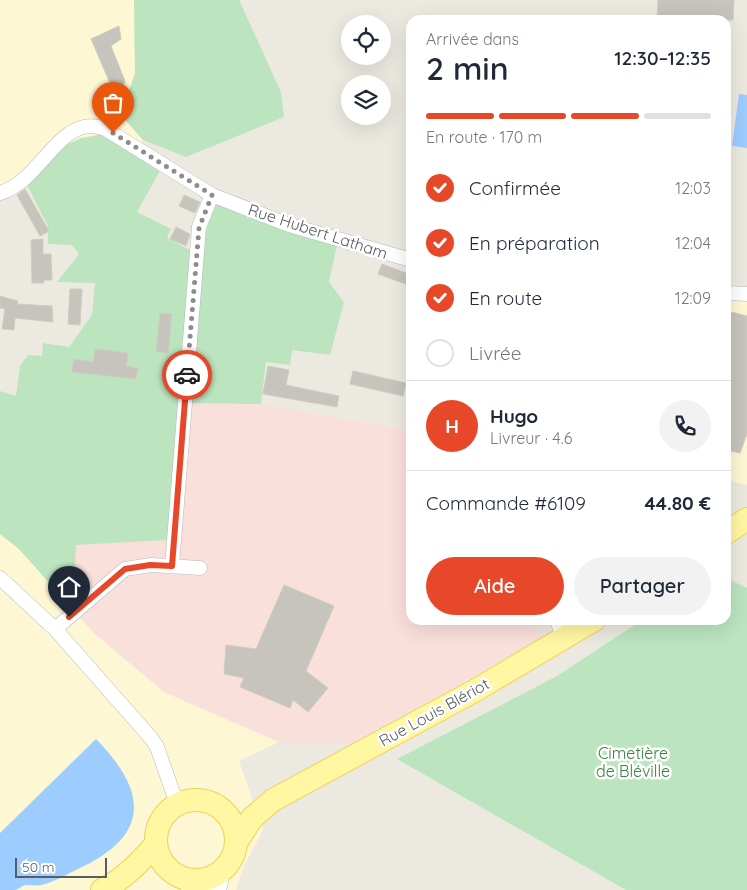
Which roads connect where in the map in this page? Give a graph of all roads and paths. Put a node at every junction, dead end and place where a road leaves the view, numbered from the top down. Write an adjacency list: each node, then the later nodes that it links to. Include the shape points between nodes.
1 (0, 193): 2 (street, Rue Hubert Latham, via 28,177 66,137 84,126 110,131)
2 (212, 195): 3 (street, Rue Hubert Latham, via 289,225); 8 (street, via 199,228)
3 (406, 259)
4 (731, 293): 5 (street)
5 (747, 294)
6 (747, 519): 7 (main road)
7 (731, 530)
8 (172, 566): 9 (street); 12 (street, via 125,569)
9 (200, 568)
10 (0, 578): 12 (street)
11 (578, 625): 13 (main road, Rue Louis Blériot)
12 (54, 629): 15 (street, via 151,738)
13 (561, 630): 14 (main road, Rue Louis Blériot, via 476,690)
14 (273, 800): 16 (main road, Rue Louis Blériot); 17 (main road, Rue Louis Blériot, via 252,818)
15 (177, 804): 16 (main road, via 202,800); 18 (main road, via 158,825)
16 (224, 811): 17 (main road, via 231,821)
17 (236, 843): 20 (main road)
18 (156, 844): 19 (main road, via 162,861); 21 (main road, via 136,867)
19 (185, 881): 20 (main road); 21 (main road, via 140,876)
20 (218, 881)
21 (110, 886)

